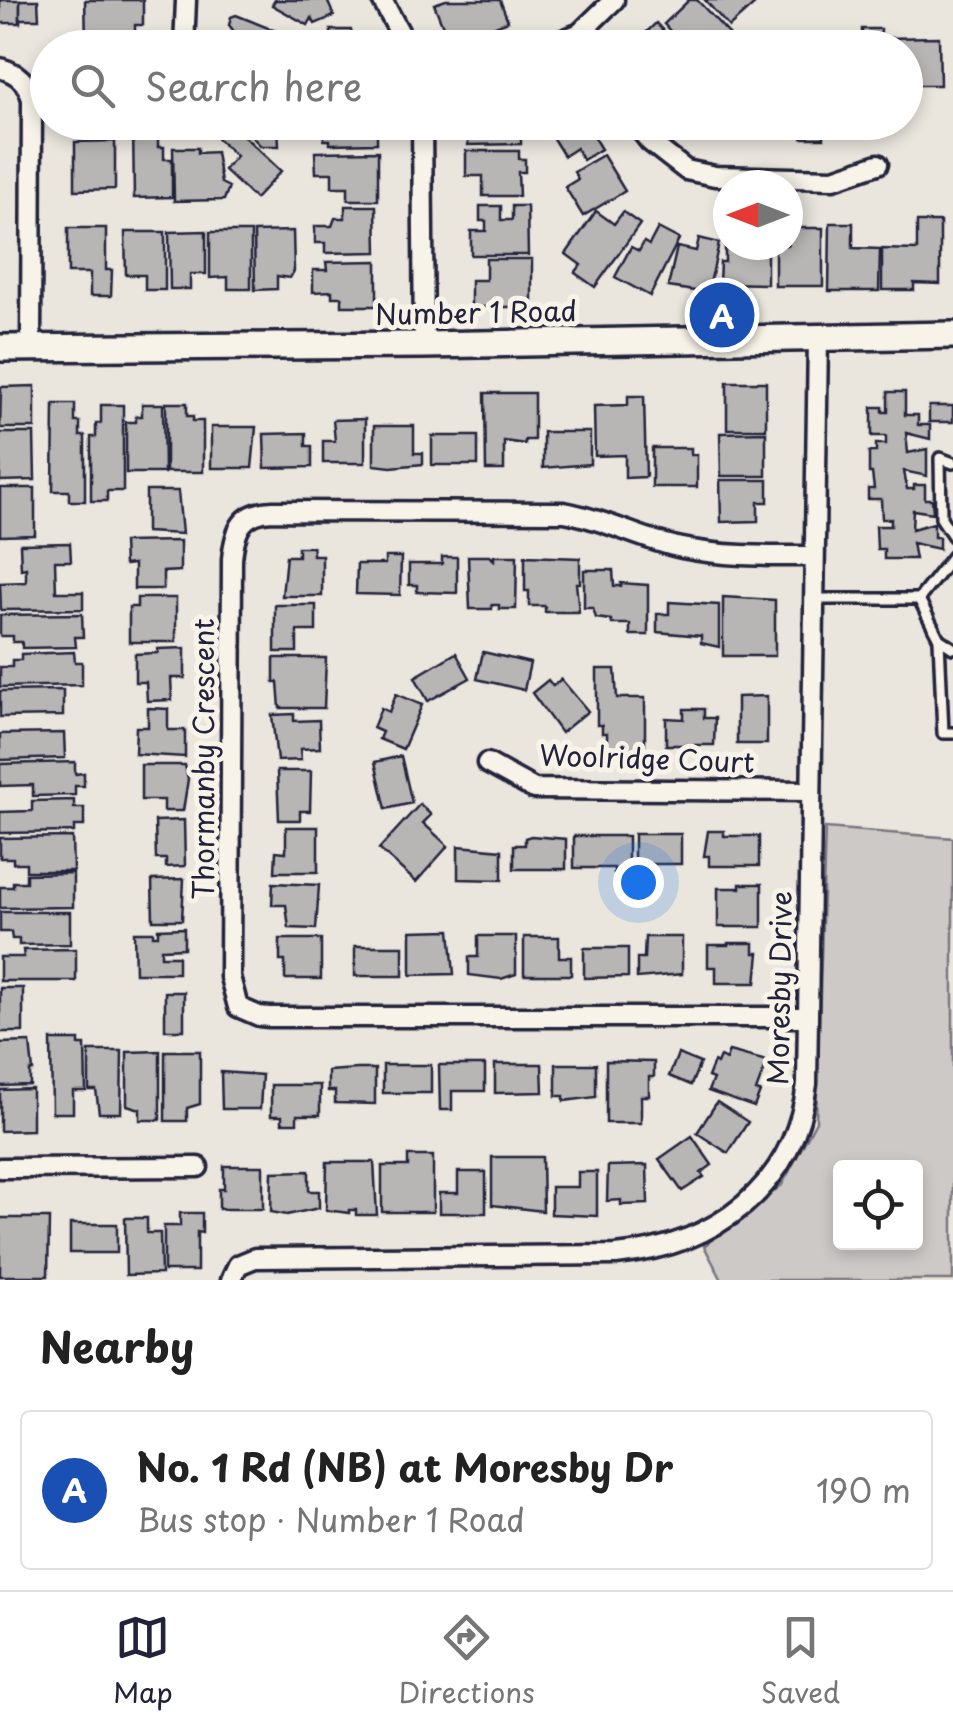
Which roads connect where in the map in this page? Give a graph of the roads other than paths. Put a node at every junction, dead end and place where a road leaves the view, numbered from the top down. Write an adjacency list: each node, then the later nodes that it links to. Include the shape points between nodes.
1 (186, 0): 4 (street)
2 (382, 0): 5 (street)
3 (614, 0): 6 (street)
4 (185, 30)
5 (398, 30)
6 (592, 30)
7 (0, 68): 8 (street, via 24,81)
8 (30, 95)
9 (32, 140): 16 (street)
10 (422, 140): 15 (street)
11 (648, 140): 12 (street, via 686,170 714,176 834,178)
12 (878, 164)
13 (953, 335): 14 (main road, Number 1 Road)
14 (818, 336): 15 (main road, Number 1 Road); 20 (street, Moresby Drive)
15 (424, 345): 16 (main road, Number 1 Road)
16 (31, 347): 17 (main road, Number 1 Road)
17 (0, 348)
18 (953, 463): 19 (lane, via 940,458 941,518)
19 (953, 536)
20 (814, 556): 22 (street, Moresby Drive); 29 (street, Thormanby Crescent, via 690,550 564,512 273,511 242,520 232,559 230,977 238,1007 259,1016)
21 (953, 556): 23 (lane)
22 (814, 598): 23 (lane); 28 (street, Moresby Drive)
23 (919, 598): 24 (lane)
24 (940, 639): 25 (lane); 26 (lane, via 943,732)
25 (953, 648)
26 (953, 733)
27 (487, 763): 28 (street, Woolridge Court, via 534,789)
28 (810, 791): 29 (street, Moresby Drive)
29 (807, 1017): 32 (street, Moresby Drive, via 808,1084 784,1160 746,1203 694,1238 616,1256 255,1258 238,1265)
30 (198, 1167): 31 (street)
31 (0, 1168)
32 (231, 1280)

